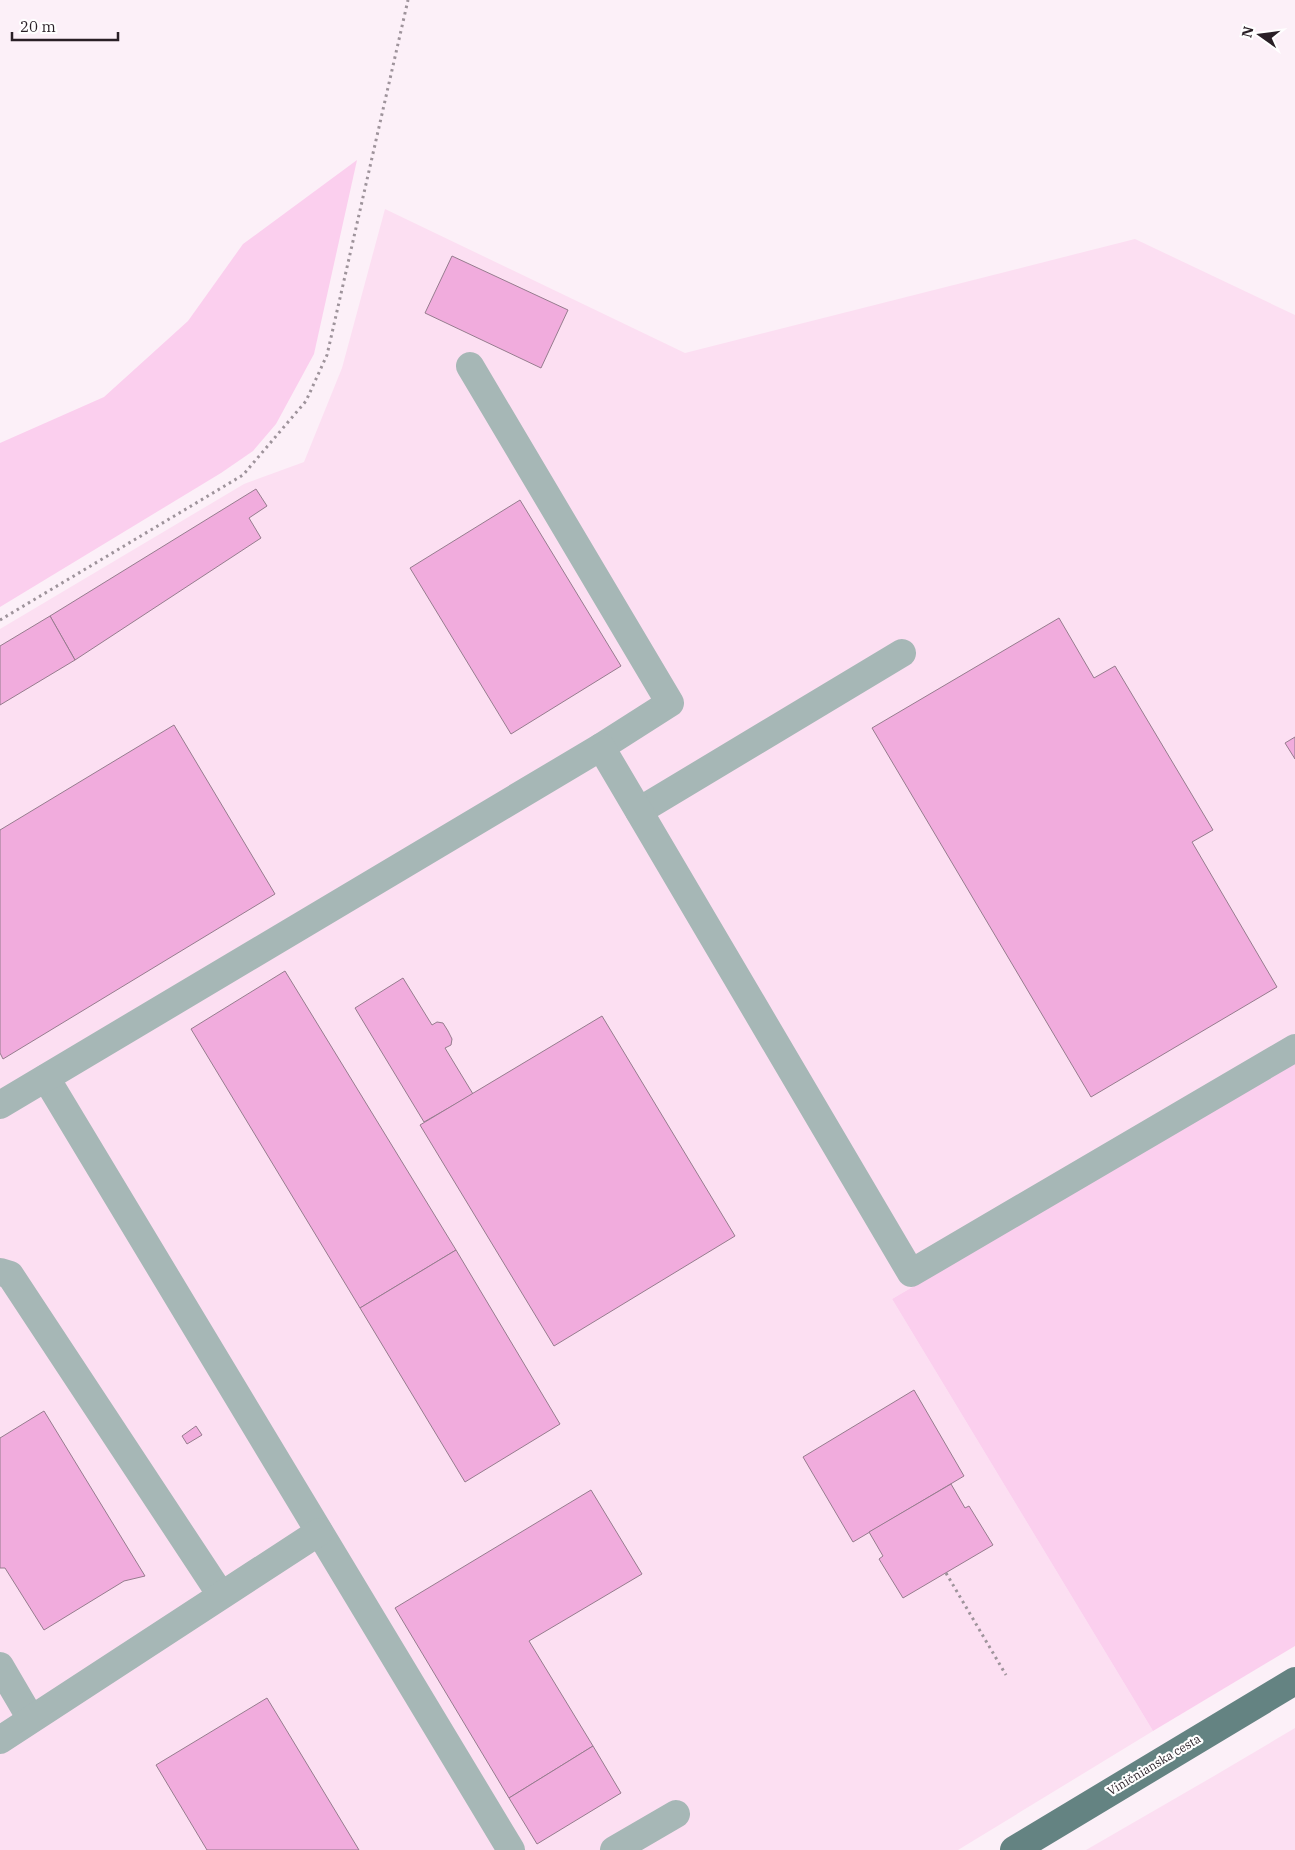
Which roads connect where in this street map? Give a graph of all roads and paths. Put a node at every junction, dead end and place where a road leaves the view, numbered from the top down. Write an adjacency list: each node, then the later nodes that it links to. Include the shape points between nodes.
1 (408, 0): 3 (path, via 327,355 306,401 243,474)
2 (470, 366): 5 (lane, via 670,703)
3 (0, 620)
4 (902, 653): 6 (lane)
5 (601, 747): 6 (lane); 8 (lane)
6 (639, 811): 7 (lane, via 911,1272)
7 (1295, 1048)
8 (46, 1078): 9 (lane); 11 (lane)
9 (0, 1105)
10 (0, 1272): 13 (lane, via 10,1275)
11 (319, 1532): 13 (lane); 20 (lane)
12 (946, 1573): 15 (path)
13 (221, 1595): 17 (lane)
14 (0, 1666): 17 (lane)
15 (1006, 1675)
16 (1295, 1680): 22 (main road, Viničnianska cesta)
17 (31, 1719): 18 (lane)
18 (0, 1740)
19 (676, 1814): 21 (lane)
20 (511, 1850)
21 (614, 1850)
22 (1014, 1850)

